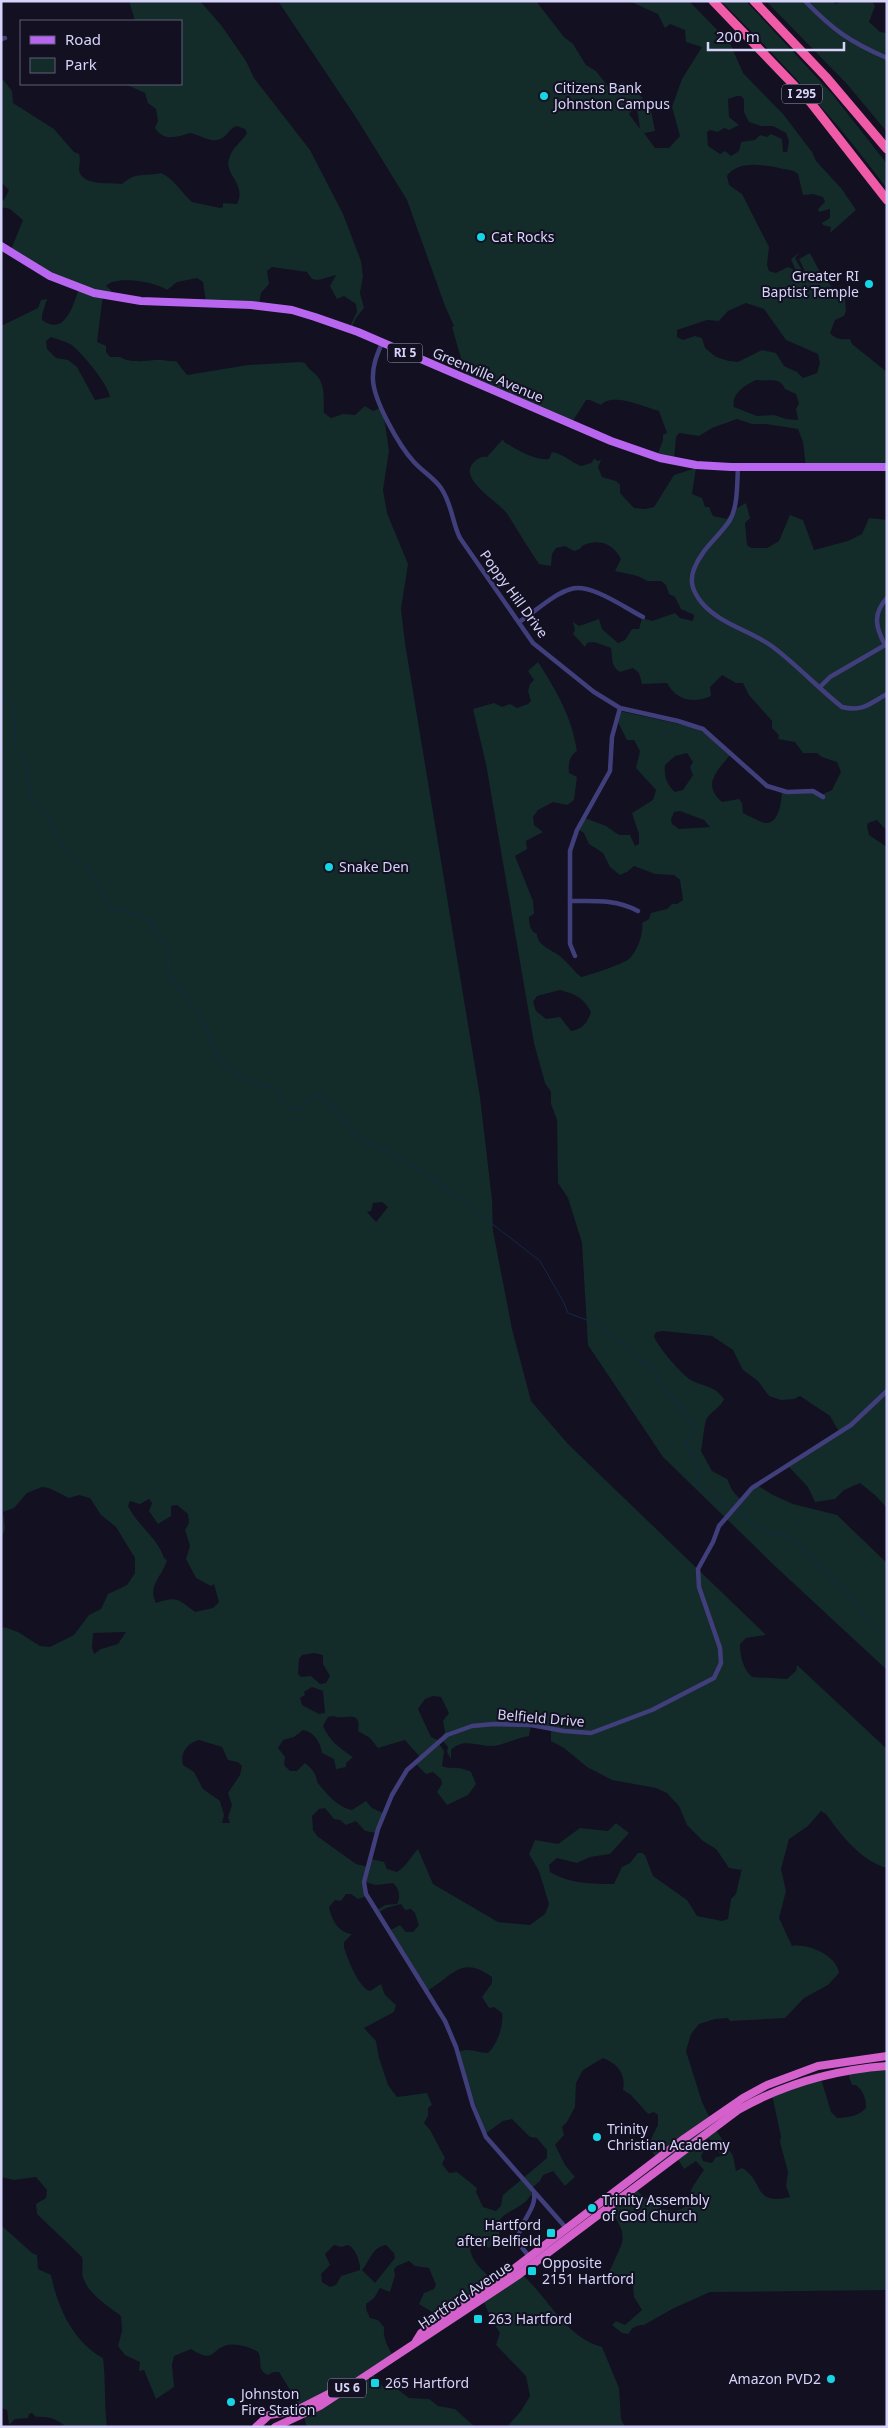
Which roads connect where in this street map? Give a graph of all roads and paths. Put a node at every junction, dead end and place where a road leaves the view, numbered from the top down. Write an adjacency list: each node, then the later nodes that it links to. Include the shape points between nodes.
1 (713, 1): 8 (highway, I 295, via 810,103)
2 (754, 1): 5 (highway, I 295)
3 (805, 1): 4 (street, via 836,32)
4 (887, 58)
5 (837, 89): 6 (highway); 7 (highway, I 295)
6 (887, 140)
7 (887, 149)
8 (887, 200)
9 (1, 246): 10 (main road, Greenville Avenue / RI 5, via 50,276 94,293 141,301 251,304 292,310)
10 (382, 343): 12 (main road, Greenville Avenue / RI 5, via 638,452 696,465); 15 (street, Poppy Hill Drive, via 373,368 374,388 380,406 412,460 441,488 449,502 460,538)
11 (887, 466): 12 (main road, Greenville Avenue / RI 5)
12 (738, 467): 17 (street, via 734,512 702,552 691,584 704,605 725,622 752,633 774,648)
13 (887, 598): 16 (street, via 878,610 876,624)
14 (643, 617): 15 (street, via 597,592 578,587 565,591)
15 (519, 622): 19 (street, Poppy Hill Drive, via 533,643 594,692)
16 (886, 645): 17 (street, via 830,677)
17 (820, 687): 18 (street, via 842,707 854,710 862,709)
18 (887, 694)
19 (620, 708): 20 (street, Poppy Hill Drive, via 703,729 767,786 786,792 813,790); 21 (street, via 612,737 610,771 577,830 570,851)
20 (823, 797)
21 (570, 901): 22 (street, via 611,901); 23 (street, via 570,944)
22 (638, 911)
23 (575, 956)
24 (887, 1391): 27 (street, Belfield Drive, via 851,1425 748,1492 726,1516 698,1569 700,1587 720,1648 720,1663 714,1678 652,1710 591,1733 512,1724 472,1726 447,1735 403,1775 378,1829 364,1882 366,1894 445,2021 486,2138)
25 (887, 2056): 28 (highway, Hartford Avenue / US 6, via 818,2066 752,2092 685,2138)
26 (887, 2066): 29 (highway, Hartford Avenue / US 6, via 841,2072 763,2096 738,2110)
27 (533, 2191): 28 (street, Belfield Drive); 29 (street, via 534,2202 518,2237 520,2245)
28 (568, 2230): 29 (highway, Hartford Avenue / US 6)
29 (533, 2260): 30 (highway, Hartford Avenue / US 6, via 425,2338)
30 (360, 2379): 31 (highway, via 295,2411 269,2415); 32 (highway, Hartford Avenue / US 6, via 320,2406)
31 (256, 2427)
32 (275, 2427)

